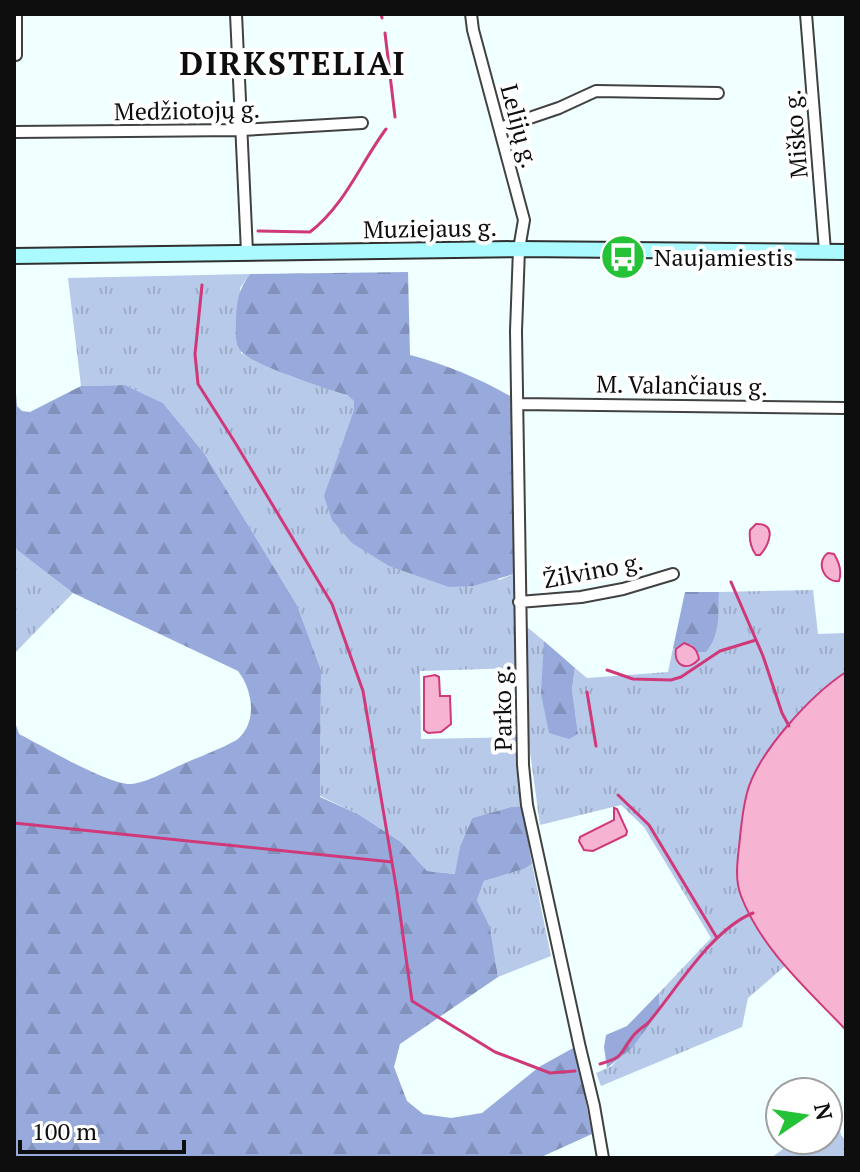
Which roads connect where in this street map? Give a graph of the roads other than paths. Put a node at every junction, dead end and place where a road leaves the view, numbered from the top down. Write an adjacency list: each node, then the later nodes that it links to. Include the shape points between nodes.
1 (16, 14): 5 (street)
2 (236, 14): 9 (street)
3 (471, 14): 8 (street, Lelijų g.)
4 (806, 14): 12 (street, Miško g.)
5 (16, 55)
6 (718, 93): 8 (street, via 596,91)
7 (362, 123): 9 (street, Medžiotojų g.)
8 (500, 128): 11 (street, Lelijų g., via 524,220)
9 (241, 130): 10 (street, Medžiotojų g.); 13 (street)
10 (14, 132)
11 (519, 249): 12 (main road, Muziejaus g.); 13 (main road, Muziejaus g.); 16 (street, Parko g.)
12 (825, 251): 14 (main road, Muziejaus g.)
13 (247, 252): 15 (main road, Muziejaus g.)
14 (846, 252)
15 (14, 256)
16 (518, 404): 17 (street, M. Valančiaus g.); 19 (street, Parko g.)
17 (846, 408)
18 (673, 574): 19 (street, Žilvino g., via 581,597)
19 (519, 602): 20 (street, Parko g., via 527,805 594,1106)
20 (599, 1156)

